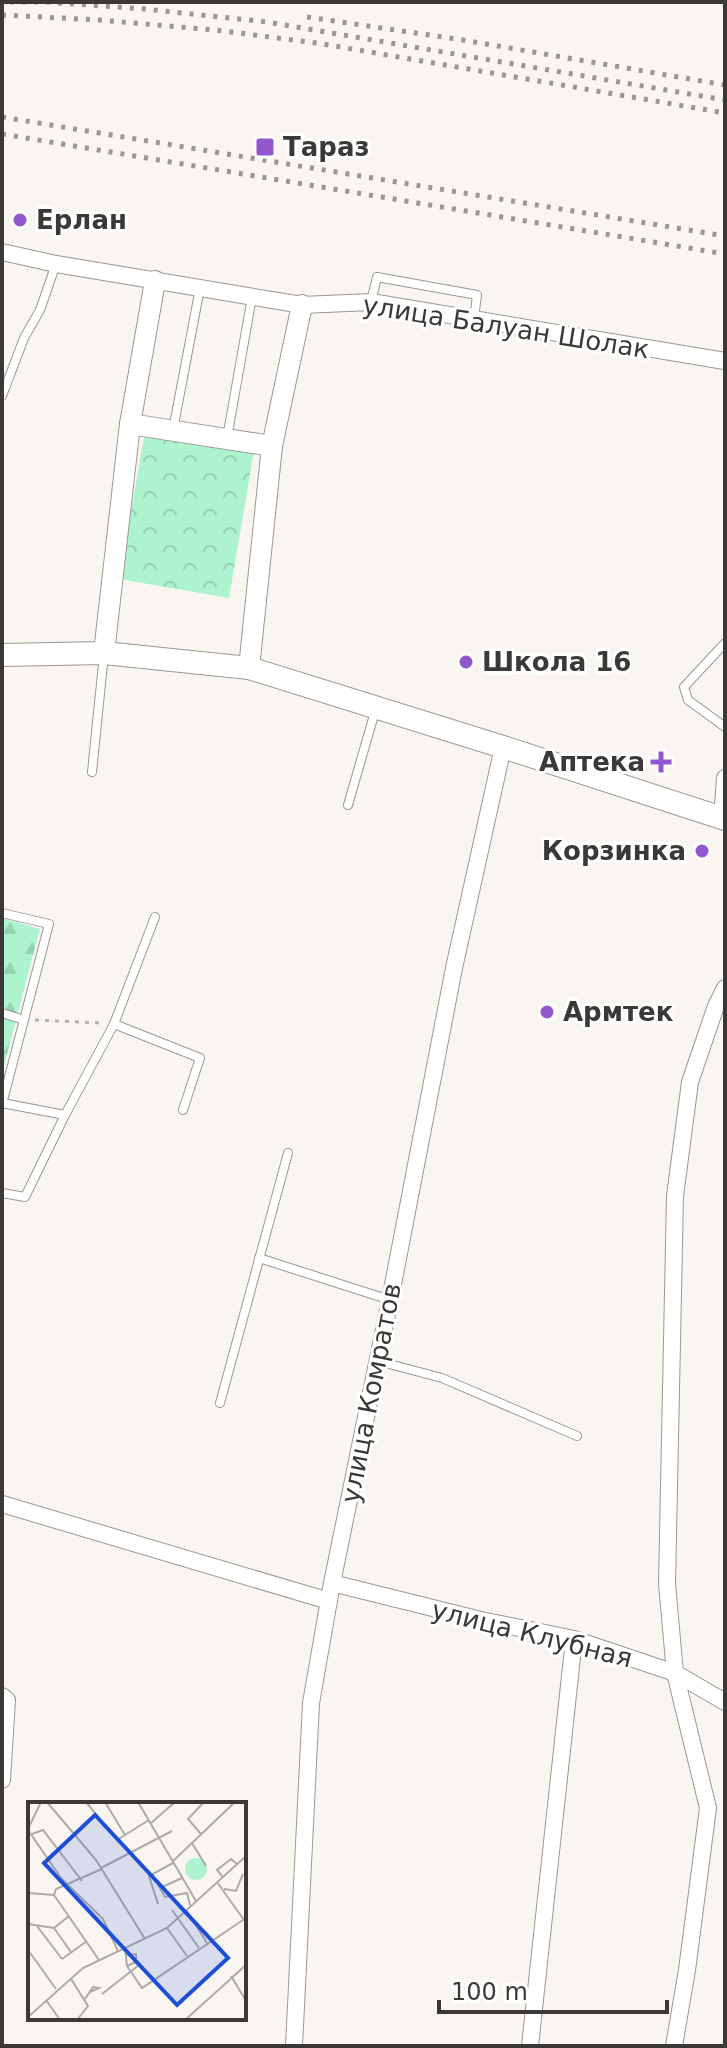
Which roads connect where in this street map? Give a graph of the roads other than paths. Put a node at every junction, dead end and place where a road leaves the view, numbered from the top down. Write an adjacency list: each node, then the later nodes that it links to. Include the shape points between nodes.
1 (2, 252): 2 (street, улица Балуан Шолак)
2 (56, 264): 3 (street, улица Балуан Шолак); 10 (lane)
3 (155, 281): 4 (street, улица Балуан Шолак); 11 (street)
4 (200, 288): 5 (street, улица Балуан Шолак); 12 (lane)
5 (252, 297): 7 (street, улица Балуан Шолак); 13 (lane)
6 (371, 302): 7 (street, улица Балуан Шолак); 8 (street, улица Балуан Шолак); 8 (lane, via 377,277 477,295)
7 (302, 305): 14 (street)
8 (474, 320): 9 (street, улица Балуан Шолак)
9 (725, 361)
10 (2, 396)
11 (130, 424): 12 (street); 16 (street)
12 (172, 431): 13 (street)
13 (226, 439): 14 (street)
14 (272, 446): 18 (street)
15 (725, 643): 20 (lane, via 684,687 688,700)
16 (104, 653): 17 (main road); 18 (main road); 22 (lane)
17 (2, 655)
18 (249, 668): 19 (main road)
19 (376, 707): 21 (main road); 24 (lane)
20 (725, 727)
21 (503, 747): 25 (main road); 38 (street, улица Комратов)
22 (92, 772)
23 (725, 778): 25 (street)
24 (348, 805)
25 (724, 813)
26 (2, 913): 30 (lane, via 49,924)
27 (155, 917): 31 (lane)
28 (725, 988): 46 (street, via 690,1082 675,1196 667,1584)
29 (2, 1013): 30 (lane)
30 (24, 1020): 32 (lane)
31 (114, 1024): 33 (lane, via 200,1058); 34 (lane)
32 (2, 1103): 34 (lane)
33 (183, 1110)
34 (65, 1115): 36 (lane, via 25,1197)
35 (288, 1153): 37 (lane)
36 (2, 1193)
37 (259, 1258): 38 (lane); 40 (lane)
38 (390, 1300): 39 (street, улица Комратов)
39 (377, 1361): 41 (lane, via 442,1378); 43 (street, улица Комратов)
40 (220, 1403)
41 (577, 1436)
42 (2, 1504): 44 (street)
43 (332, 1583): 44 (street, улица Комратов); 45 (street, улица Клубная)
44 (329, 1601): 50 (street, улица Комратов, via 311,1703)
45 (574, 1639): 46 (street, улица Клубная); 51 (street)
46 (675, 1673): 48 (street, улица Клубная); 52 (street, via 708,1808)
47 (2, 1696): 49 (street, via 7,1700)
48 (725, 1702)
49 (2, 1780)
50 (294, 2046)
51 (530, 2046)
52 (674, 2046)

